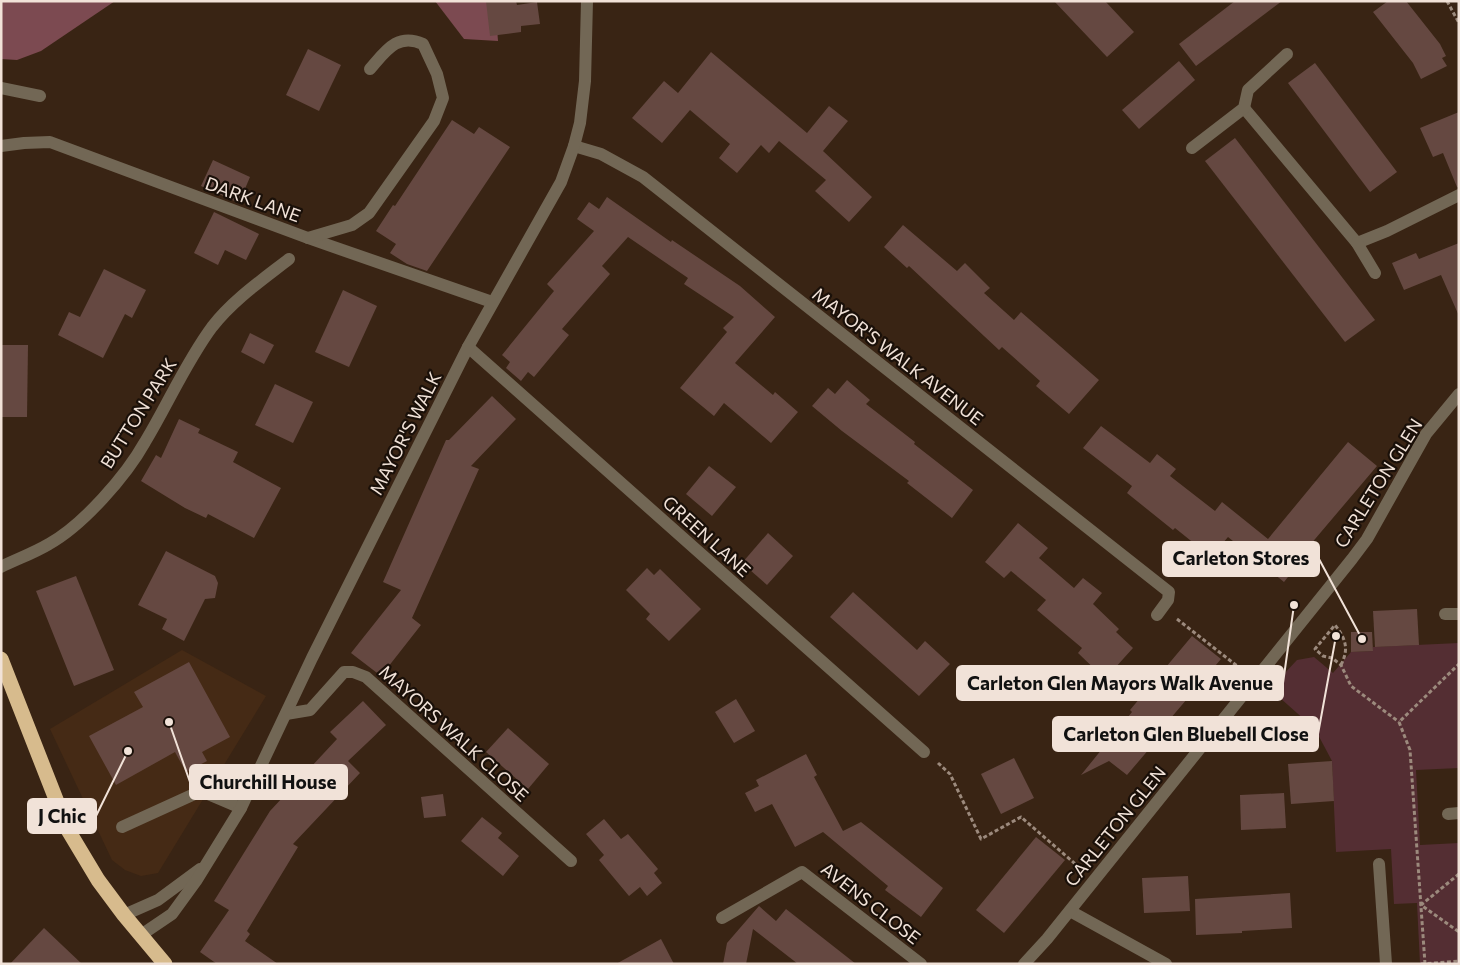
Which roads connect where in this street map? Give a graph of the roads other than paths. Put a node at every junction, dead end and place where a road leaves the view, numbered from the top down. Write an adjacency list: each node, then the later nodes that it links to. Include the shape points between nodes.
1 (587, 1): 8 (street, MAYOR'S WALK, via 585,81)
2 (1287, 54): 6 (street, via 1248,90)
3 (370, 69): 11 (street, via 390,46 414,40 423,44 437,74 443,98 434,121 369,213 352,224)
4 (1, 88): 5 (street)
5 (40, 96)
6 (1244, 108): 9 (street); 12 (street)
7 (1, 146): 11 (street, DARK LANE, via 50,142)
8 (574, 146): 15 (street, MAYOR'S WALK, via 561,182); 19 (street, MAYOR'S WALK AVENUE, via 600,154 643,177 1169,592 1168,600)
9 (1192, 148)
10 (1459, 195): 12 (street)
11 (308, 238): 15 (street, DARK LANE)
12 (1357, 243): 14 (street)
13 (289, 259): 18 (street, BUTTON PARK, via 238,300 212,327 145,442 110,490 83,518 50,544)
14 (1375, 273)
15 (492, 302): 16 (street, MAYOR'S WALK)
16 (468, 348): 23 (street, MAYOR'S WALK); 24 (street, GREEN LANE)
17 (1459, 394): 30 (street, CARLETON GLEN, via 1426,434 1367,539)
18 (1, 567)
19 (1160, 611)
20 (1444, 614): 21 (street)
21 (1459, 614)
22 (1, 659): 31 (highway, via 68,830)
23 (286, 714): 25 (street, MAYOR'S WALK); 27 (street, MAYORS WALK CLOSE, via 310,710 344,672 366,677)
24 (924, 752)
25 (241, 808): 26 (street, via 201,791); 29 (street, MAYOR'S WALK)
26 (122, 827)
27 (571, 861)
28 (1379, 864): 38 (street)
29 (204, 866): 31 (street, MAYOR'S WALK, via 158,900); 33 (street, MAYOR'S WALK, via 172,914)
30 (1070, 911): 36 (street, CARLETON GLEN); 37 (street)
31 (124, 915): 33 (highway)
32 (722, 918): 35 (street, AVENS CLOSE, via 802,872)
33 (141, 935): 34 (highway)
34 (165, 964)
35 (921, 964)
36 (1024, 964)
37 (1166, 964)
38 (1386, 964)

